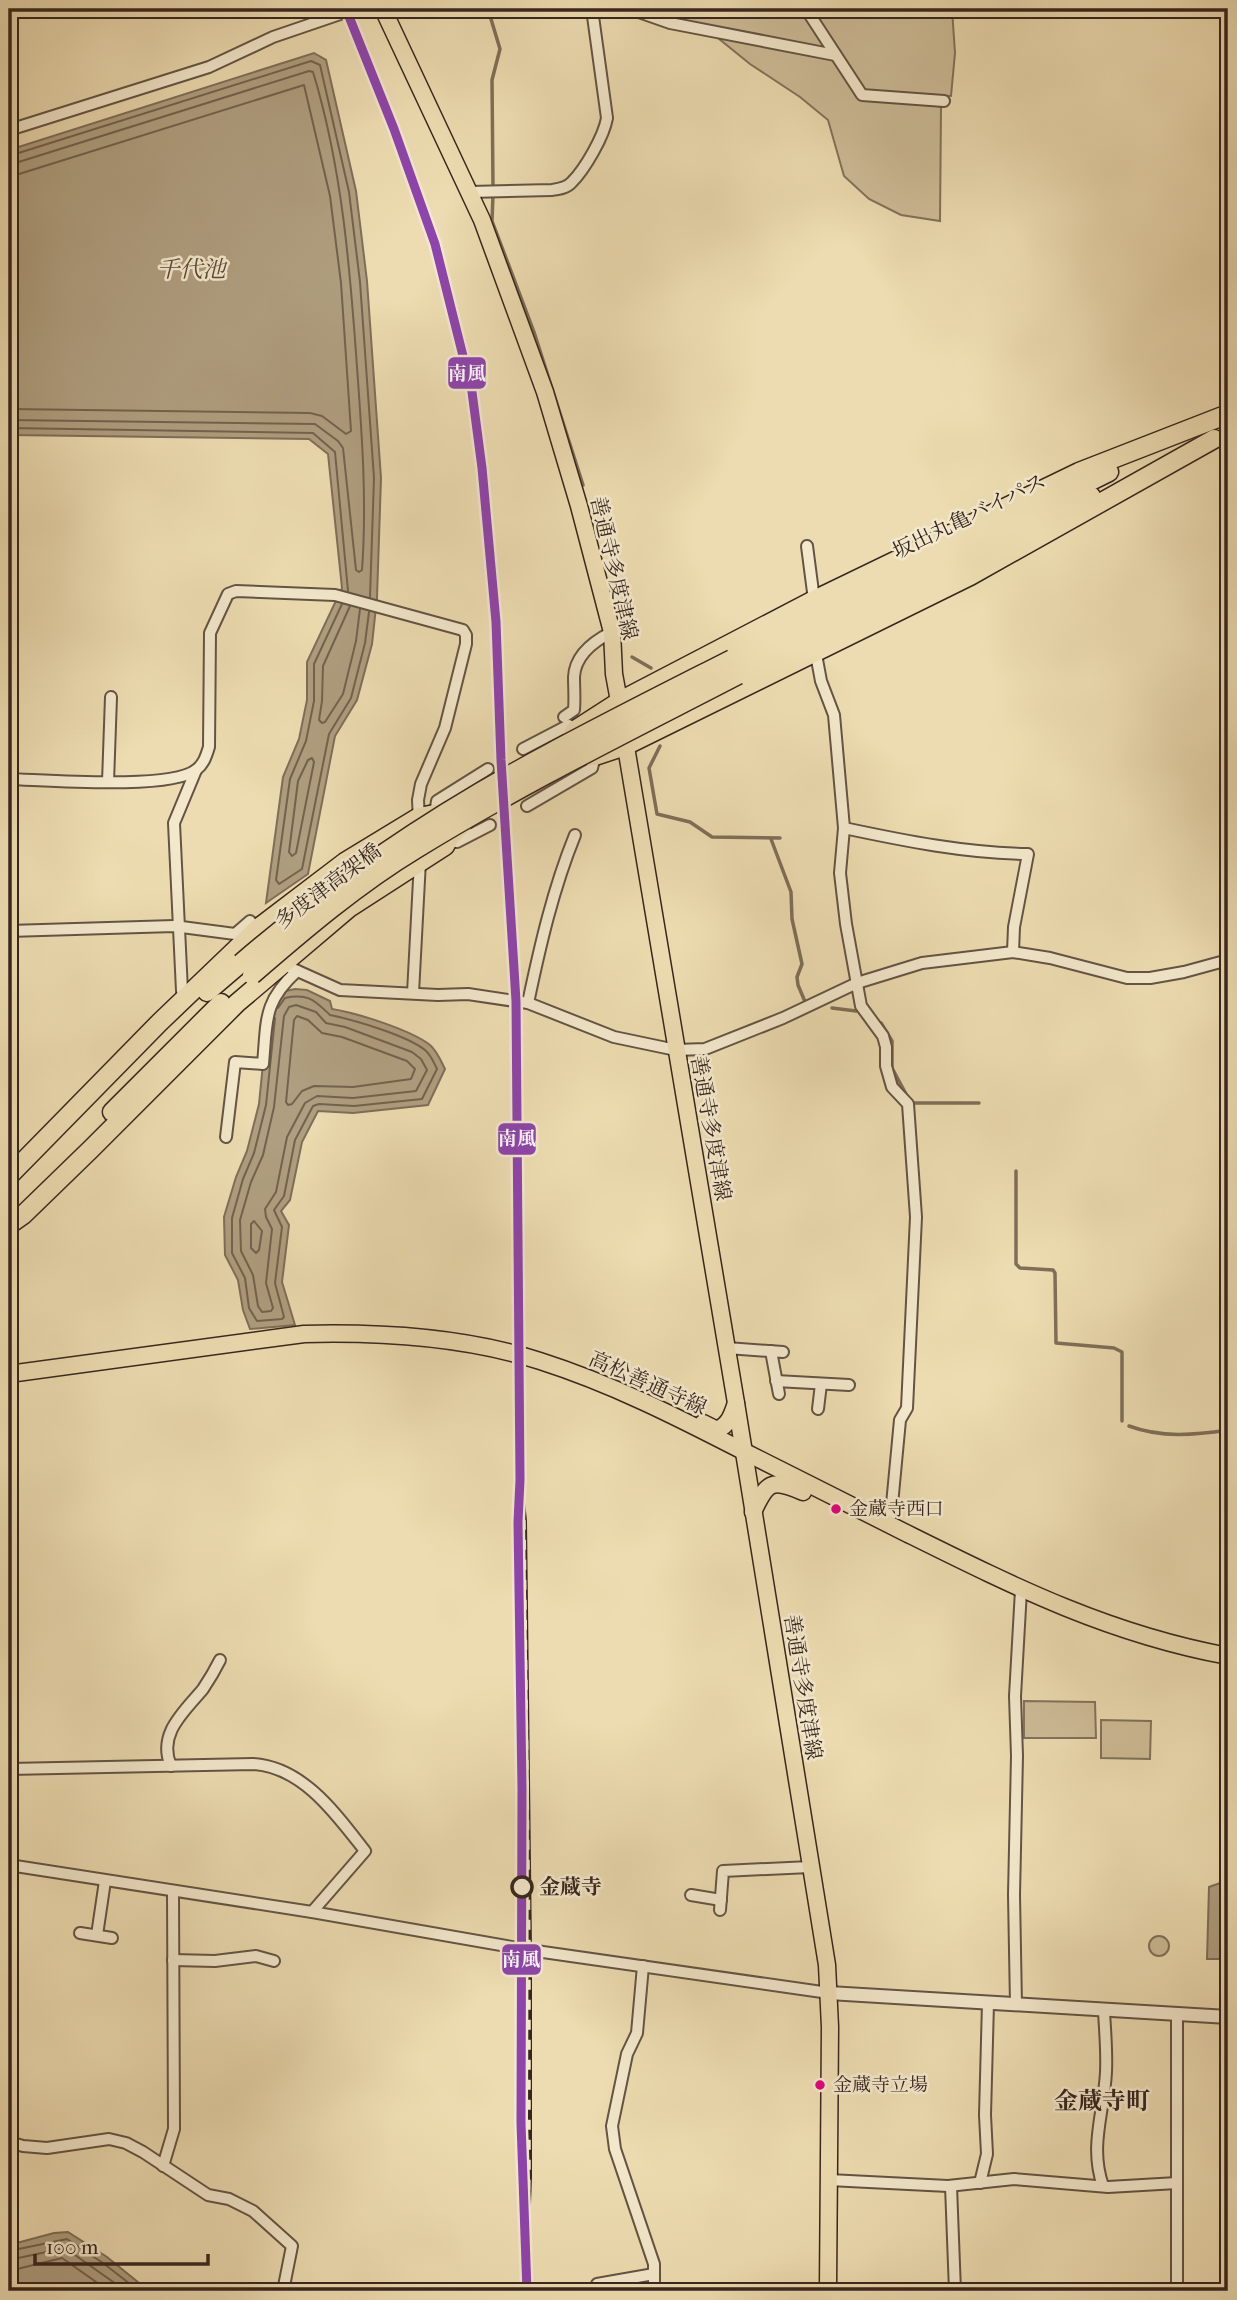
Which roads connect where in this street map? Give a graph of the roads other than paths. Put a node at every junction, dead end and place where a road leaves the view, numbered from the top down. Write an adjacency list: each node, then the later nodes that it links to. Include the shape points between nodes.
1 (355, 9): 8 (street, via 273,37 209,67)
2 (383, 9): 9 (main road, 善通寺多度津線)
3 (592, 9): 9 (street, via 607,118 572,182 552,190)
4 (630, 9): 6 (street, via 670,23)
5 (806, 9): 6 (street)
6 (835, 55): 7 (street, via 862,95)
7 (944, 101)
8 (9, 130)
9 (470, 192): 15 (main road, 善通寺多度津線, via 545,392)
10 (1228, 414): 14 (highway, via 1079,472)
11 (1228, 420): 17 (highway, 坂出丸亀バイパス, via 1104,474)
12 (1221, 436): 16 (highway, via 970,576); 17 (highway, 坂出丸亀バイパス)
13 (807, 547): 14 (street)
14 (812, 603): 19 (highway)
15 (611, 632): 19 (main road, 善通寺多度津線); 20 (street, via 586,649 579,661)
16 (815, 650): 21 (highway); 31 (street, via 834,715)
17 (735, 667): 41 (highway, 多度津高架橋, bridge, via 546,754 404,839 343,881)
18 (111, 697): 27 (street)
19 (620, 701): 20 (highway); 21 (main road, 善通寺多度津線)
20 (571, 723): 22 (street); 23 (street); 23 (highway, via 566,754)
21 (625, 746): 23 (highway); 46 (main road, 善通寺多度津線)
22 (523, 749)
23 (595, 756): 28 (street, via 592,768)
24 (488, 769): 29 (street, via 438,801)
25 (196, 770): 27 (street, via 183,777); 29 (street, via 209,747 210,633 228,594 335,595 463,630 466,635 445,728 421,784 418,800); 35 (street, via 174,823)
26 (9, 779): 27 (street)
27 (108, 782)
28 (527, 806)
29 (427, 816): 33 (street); 33 (highway, via 470,810); 34 (street); 36 (highway, via 345,862)
30 (490, 825): 33 (street, via 457,842)
31 (844, 828): 38 (street, via 920,844 1028,854); 42 (street, via 840,873)
32 (575, 835): 45 (street)
33 (448, 841): 34 (highway)
34 (420, 862): 40 (highway, via 349,908); 43 (street)
35 (179, 927): 36 (street, via 235,934 250,921); 37 (street); 44 (street)
36 (257, 929): 40 (street); 44 (highway)
37 (9, 930)
38 (1013, 952): 39 (street, via 1127,978 1184,972); 42 (street, via 922,963)
39 (1228, 960)
40 (290, 968): 43 (street, via 340,990); 47 (street, via 267,1013 263,1064 235,1062 227,1082); 51 (highway, via 237,1003)
41 (246, 969): 49 (highway, 多度津高架橋, via 154,1044); 50 (highway, 多度津高架橋)
42 (857, 983): 46 (street, via 705,1049); 68 (street, via 861,1006 883,1036 892,1087 908,1104 916,1217 907,1408 900,1420)
43 (413, 993): 45 (street, via 468,994)
44 (186, 997): 48 (highway)
45 (528, 1003): 46 (street, via 614,1037)
46 (676, 1050): 52 (main road, 善通寺多度津線)
47 (226, 1137)
48 (9, 1176)
49 (9, 1189)
50 (9, 1217)
51 (9, 1225)
52 (727, 1348): 53 (street); 61 (main road, 善通寺多度津線)
53 (771, 1351): 54 (street); 56 (street)
54 (783, 1352)
55 (9, 1374): 60 (main road, 高松善通寺線, via 251,1340 351,1332 466,1344 511,1354)
56 (776, 1381): 57 (street); 59 (street)
57 (821, 1384): 58 (street); 62 (street)
58 (849, 1385)
59 (779, 1394)
60 (639, 1398): 61 (main road, via 717,1430 730,1419); 63 (main road, 高松善通寺線)
61 (736, 1404): 63 (main road, 善通寺多度津線)
62 (818, 1409)
63 (743, 1451): 64 (main road, 高松善通寺線); 65 (main road, 善通寺多度津線)
64 (767, 1464): 65 (main road, via 755,1466); 66 (main road, 高松善通寺線)
65 (748, 1481): 67 (main road, 善通寺多度津線)
66 (859, 1509): 67 (main road, via 776,1483 761,1494); 69 (main road, 高松善通寺線)
67 (753, 1513): 75 (main road, 善通寺多度津線)
68 (891, 1515)
69 (1021, 1590): 70 (main road, 高松善通寺線, via 1119,1629); 88 (street, via 1015,1696)
70 (1228, 1656)
71 (220, 1660): 72 (street, via 167,1735)
72 (171, 1766): 73 (street); 79 (street, via 266,1765 295,1778 333,1809 365,1851)
73 (9, 1769)
74 (9, 1866): 76 (street)
75 (810, 1867): 78 (street, via 748,1865 723,1871 720,1905); 86 (main road, 善通寺多度津線)
76 (105, 1881): 77 (street); 81 (street)
77 (173, 1891): 79 (street); 83 (street)
78 (691, 1895)
79 (312, 1912): 85 (street)
80 (80, 1933): 81 (street)
81 (97, 1935): 82 (street)
82 (112, 1938)
83 (173, 1960): 84 (street, via 256,1956); 93 (street, via 174,2129)
84 (274, 1961)
85 (643, 1966): 86 (street); 99 (street, via 637,2033 627,2054 612,2126)
86 (829, 1993): 87 (street); 94 (main road, 善通寺多度津線)
87 (988, 2003): 88 (street); 95 (street, via 987,2154)
88 (1016, 2005): 89 (street)
89 (1104, 2011): 90 (street); 98 (street, via 1106,2072 1096,2152)
90 (1177, 2014): 91 (street); 96 (street)
91 (1228, 2017)
92 (9, 2142): 93 (street, via 47,2148 110,2139 126,2143)
93 (163, 2166): 101 (street, via 208,2195 253,2211 292,2246)
94 (829, 2180): 97 (street); 103 (main road, 善通寺多度津線)
95 (980, 2183): 97 (street); 98 (street, via 1014,2179)
96 (1177, 2183): 98 (street); 105 (street)
97 (951, 2186): 104 (street)
98 (1103, 2186)
99 (654, 2274): 100 (street); 102 (street)
100 (597, 2284)
101 (283, 2291)
102 (654, 2291)
103 (828, 2291)
104 (955, 2291)
105 (1177, 2291)

